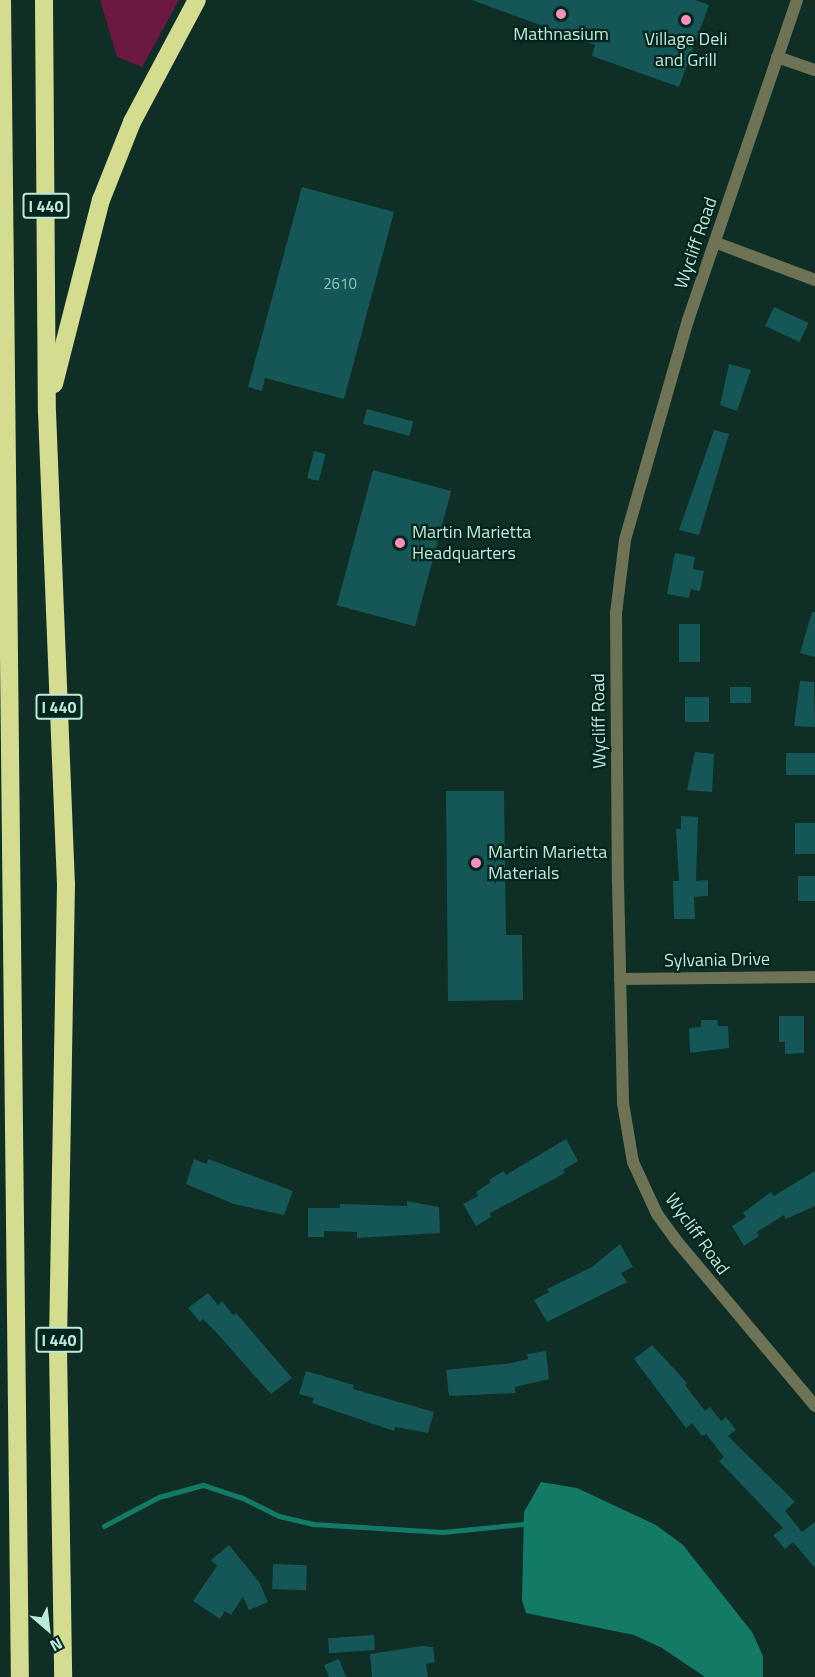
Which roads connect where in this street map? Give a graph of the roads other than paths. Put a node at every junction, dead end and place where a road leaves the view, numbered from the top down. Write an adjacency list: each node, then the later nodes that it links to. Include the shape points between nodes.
1 (2, 0): 11 (highway, I 440)
2 (44, 0): 9 (highway, I 440)
3 (197, 0): 9 (highway, via 132,122 101,200)
4 (797, 0): 5 (street, Wycliff Road)
5 (777, 57): 6 (street); 7 (street, Wycliff Road)
6 (815, 70)
7 (717, 243): 8 (street); 13 (street, Wycliff Road, via 664,401 625,540 617,587)
8 (815, 280)
9 (47, 412): 16 (highway, I 440, via 66,884 58,1347)
10 (0, 648): 11 (highway)
11 (10, 697): 15 (highway, I 440)
12 (815, 977): 13 (street, Sylvania Drive)
13 (620, 979): 14 (street, Wycliff Road, via 624,1112 627,1140 642,1187 675,1239)
14 (815, 1406)
15 (20, 1677)
16 (63, 1677)

